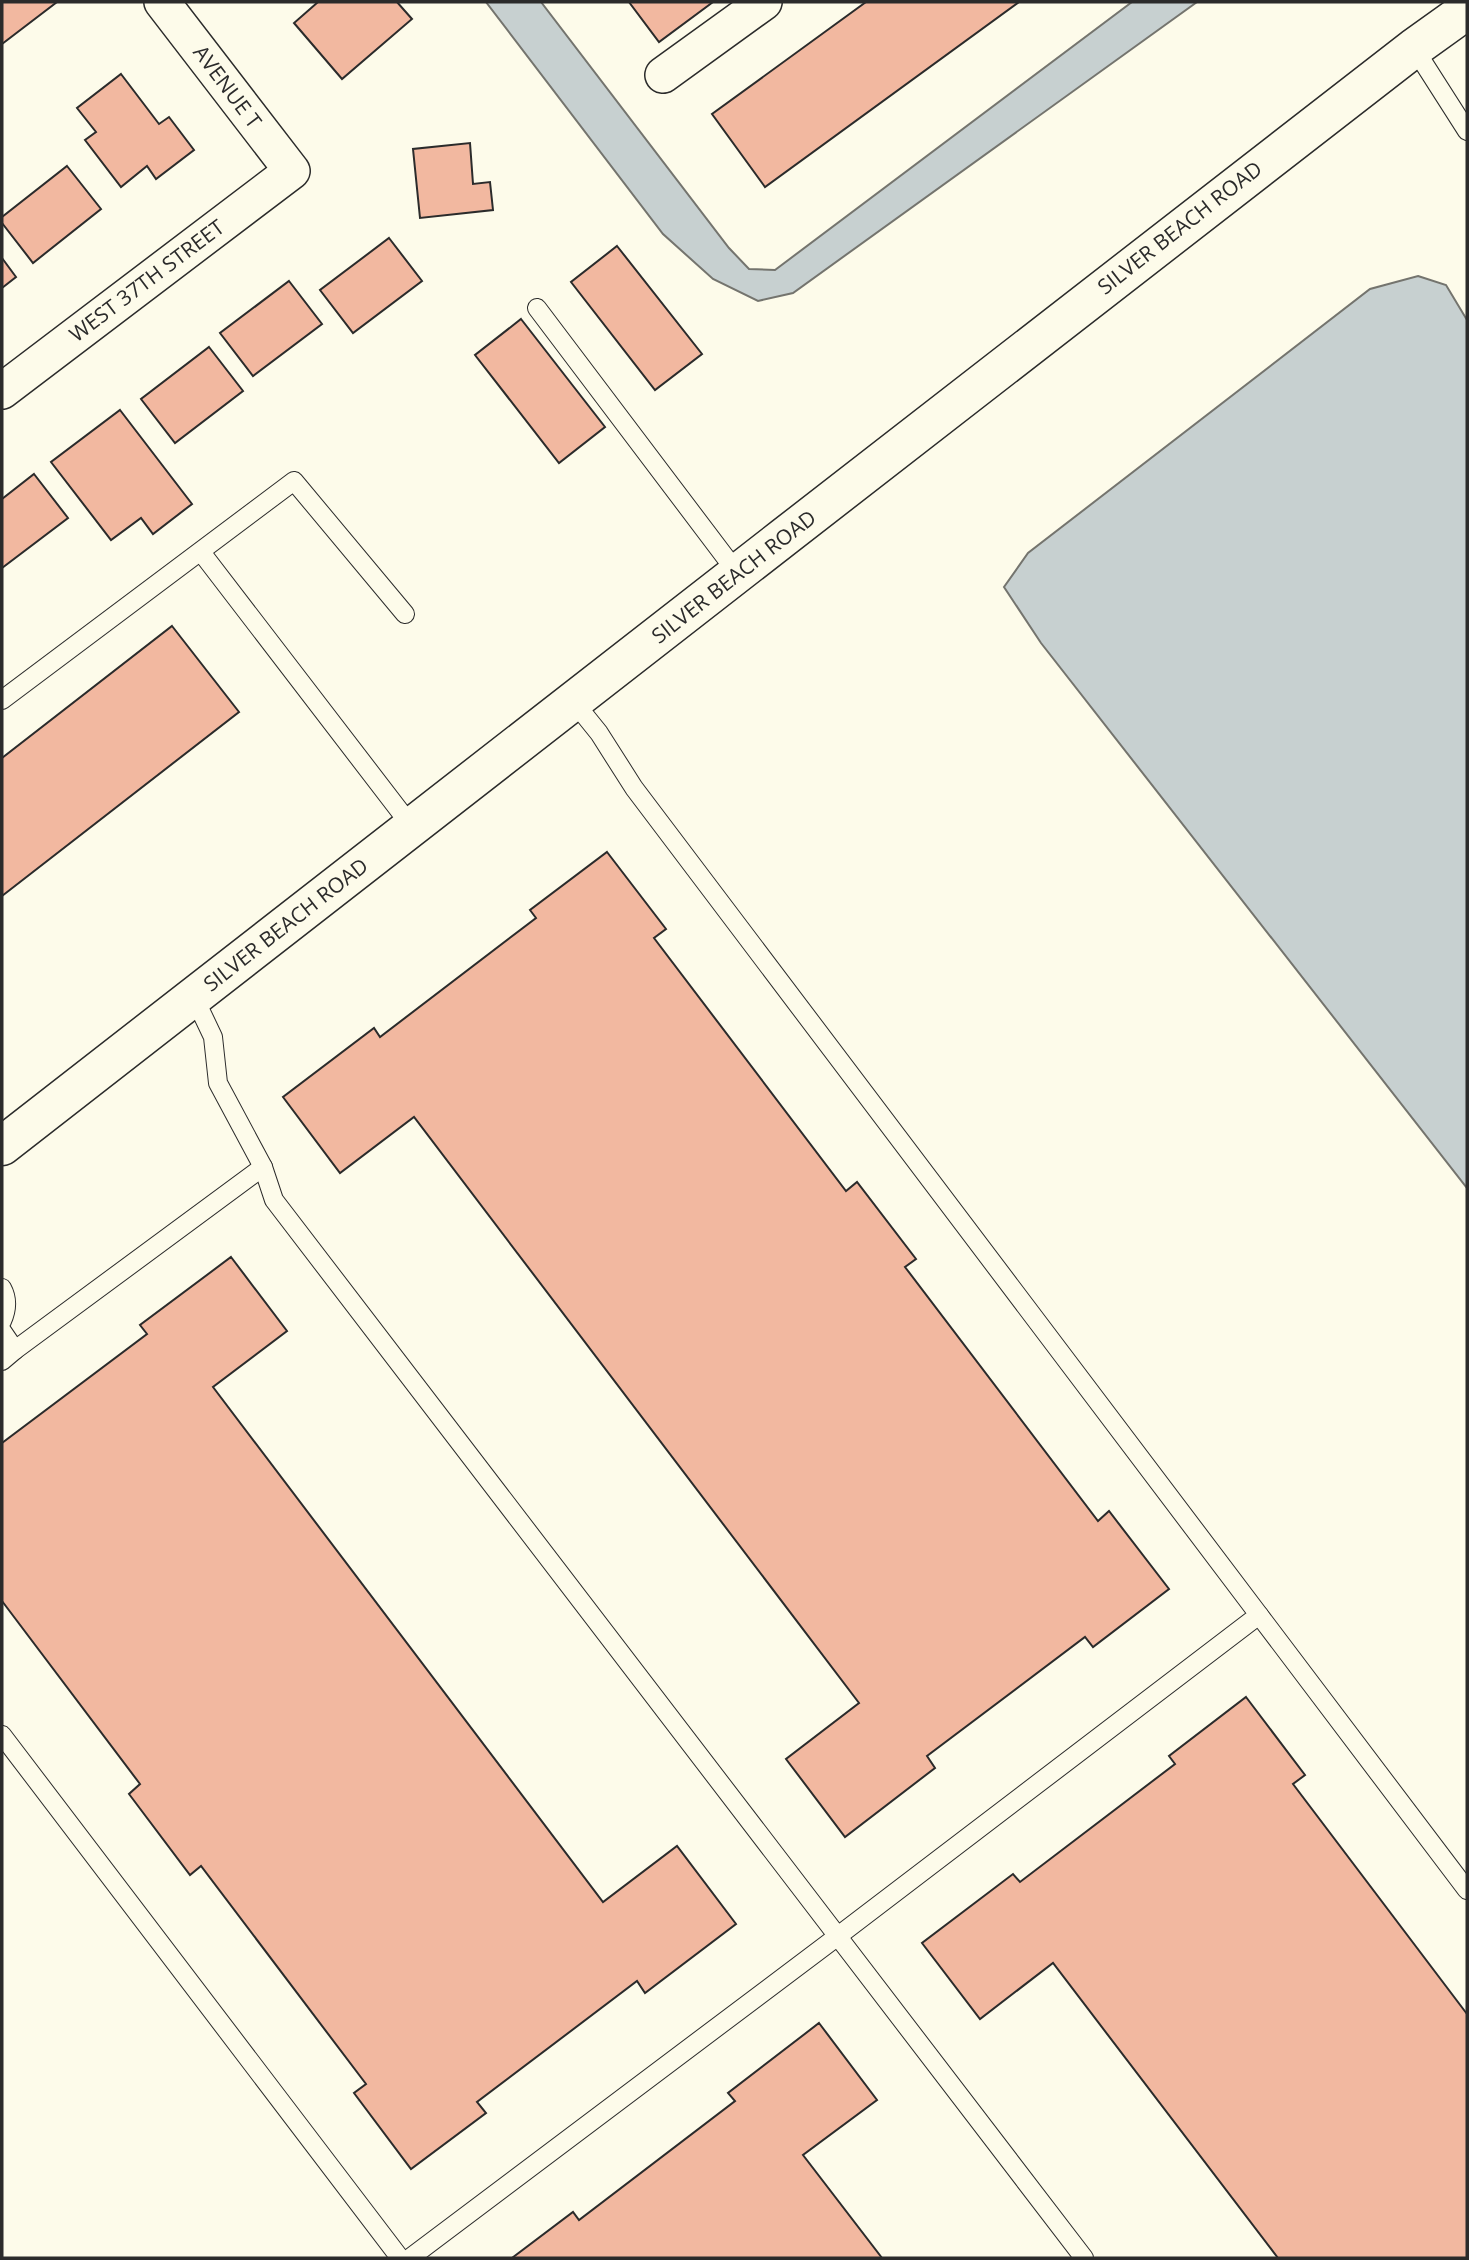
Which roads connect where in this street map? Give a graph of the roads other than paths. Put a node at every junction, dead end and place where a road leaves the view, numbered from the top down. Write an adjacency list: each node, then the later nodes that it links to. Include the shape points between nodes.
1 (162, 2): 7 (street, AVENUE T)
2 (764, 2): 5 (street)
3 (1467, 10): 4 (street, SILVER BEACH ROAD)
4 (1414, 48): 6 (lane); 11 (street, SILVER BEACH ROAD)
5 (663, 75)
6 (1467, 131)
7 (292, 171): 9 (street, WEST 37TH STREET)
8 (537, 308): 11 (lane)
9 (2, 391)
10 (201, 552): 12 (lane, via 294,481); 13 (lane); 15 (lane)
11 (738, 574): 14 (street, SILVER BEACH ROAD)
12 (405, 614)
13 (2, 701)
14 (574, 702): 15 (street, SILVER BEACH ROAD); 23 (lane, via 634,788)
15 (412, 827): 16 (street, SILVER BEACH ROAD)
16 (194, 997): 17 (street, SILVER BEACH ROAD); 18 (lane, via 213,1037 218,1083)
17 (2, 1146)
18 (263, 1167): 22 (lane); 26 (lane, via 274,1200)
19 (2, 1288): 20 (lane, via 6,1311)
20 (2, 1321)
21 (2, 1331): 22 (lane)
22 (9, 1355)
23 (1259, 1615): 25 (lane); 26 (lane)
24 (2, 1735): 27 (lane)
25 (1467, 1890)
26 (838, 1936): 28 (lane); 29 (lane)
27 (400, 2258)
28 (410, 2258)
29 (1084, 2258)

